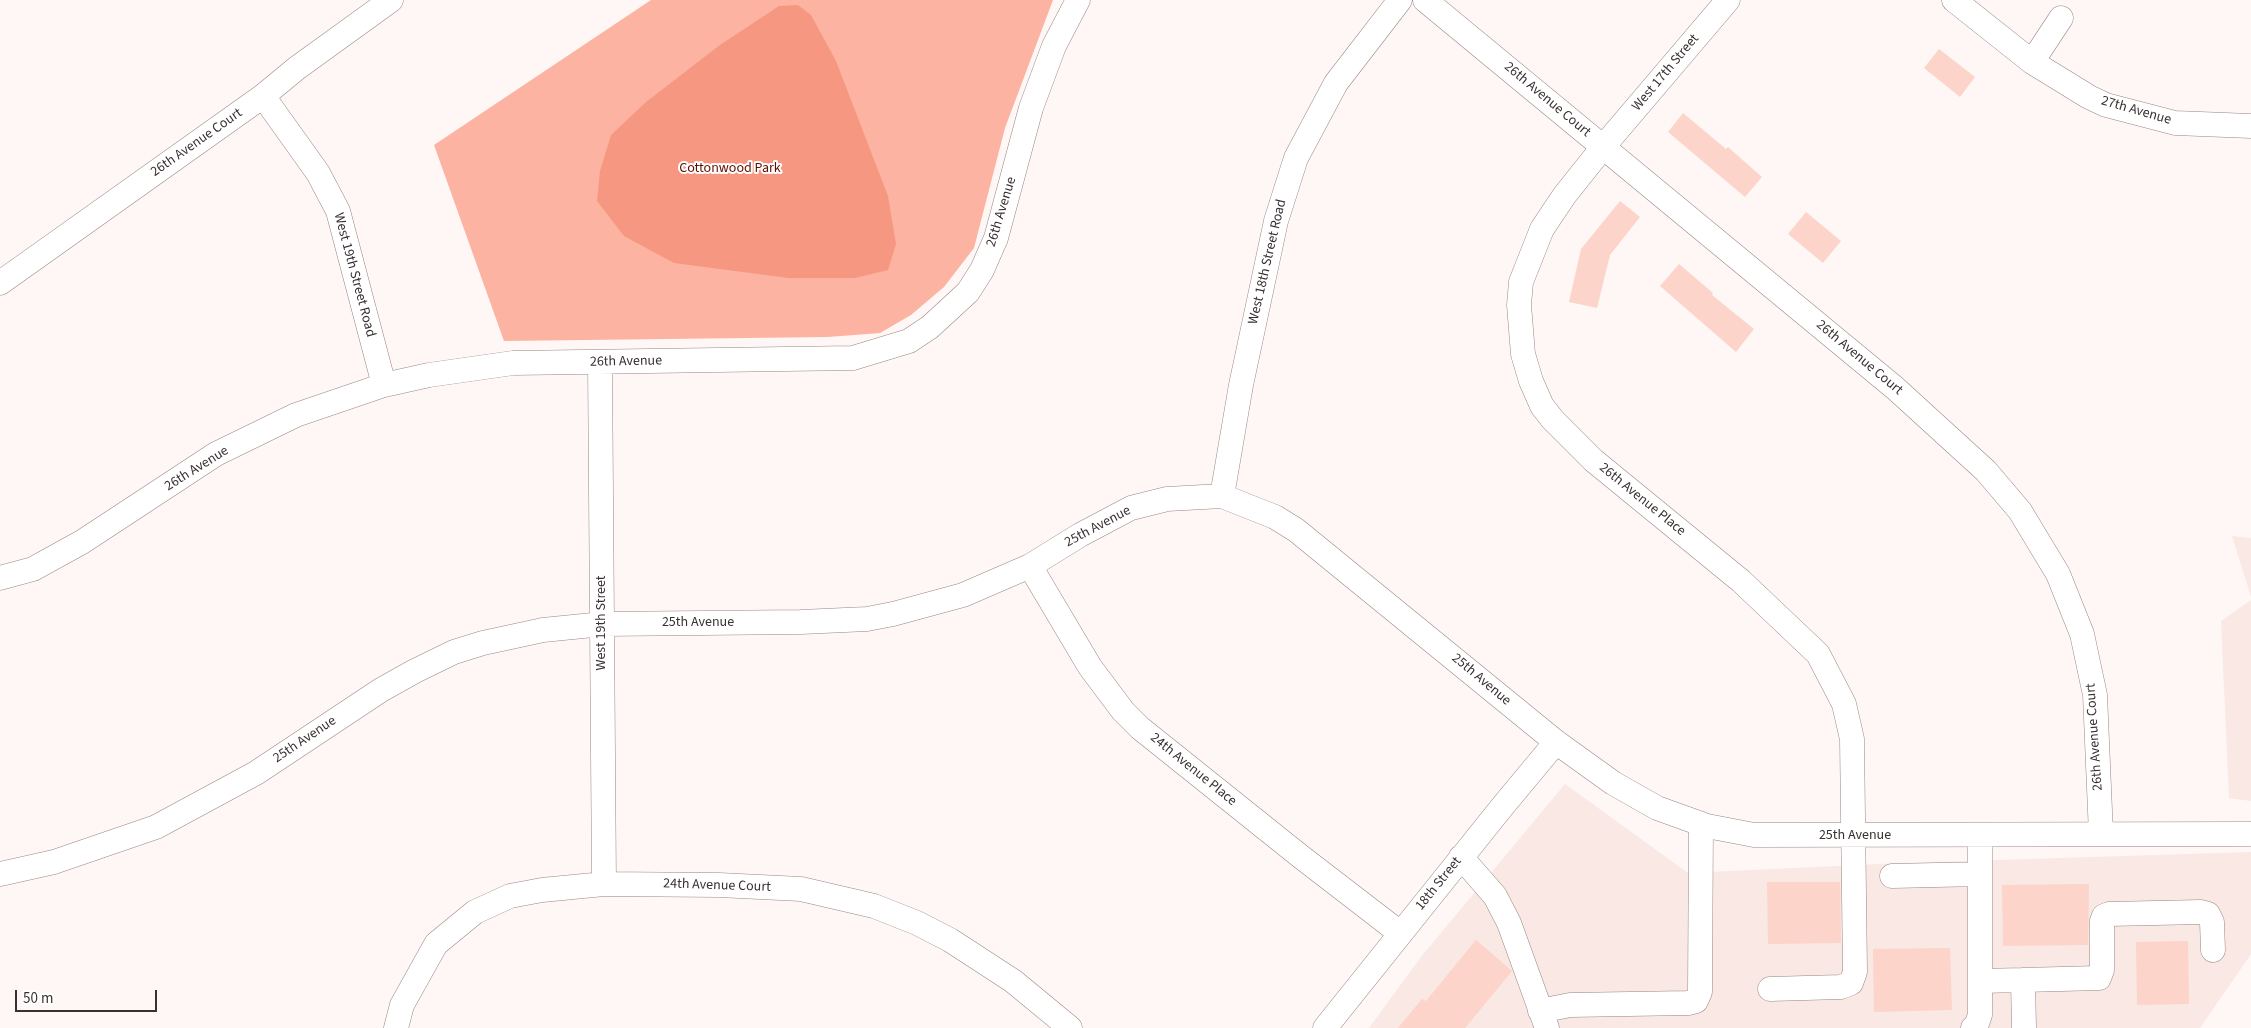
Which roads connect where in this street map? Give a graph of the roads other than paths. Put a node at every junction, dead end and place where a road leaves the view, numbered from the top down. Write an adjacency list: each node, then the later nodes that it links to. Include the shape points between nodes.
1 (391, 0): 9 (street, 26th Avenue Court)
2 (1078, 0): 13 (street, 26th Avenue, via 1054,46 1031,108 996,238 982,270 968,292 930,327 909,341 852,358)
3 (1400, 0): 15 (street, West 18th Street Road, via 1336,83 1296,158 1276,221 1241,385)
4 (1425, 0): 11 (street, 26th Avenue Court)
5 (1728, 0): 11 (street, West 17th Street)
6 (1954, 0): 8 (street, 27th Avenue)
7 (2061, 18): 8 (street)
8 (2032, 62): 10 (street, 27th Avenue, via 2106,105 2175,123)
9 (263, 96): 12 (street, 26th Avenue Court); 14 (street, West 19th Street Road, via 318,173 338,212)
10 (2251, 126)
11 (1603, 147): 21 (street, 26th Avenue Court, via 1895,388 1986,470 2020,511 2058,574 2082,634 2095,695); 24 (street, 26th Avenue Place, via 1542,229 1521,282 1519,305 1523,354 1531,381 1542,406 1593,460 1741,580 1818,654 1844,704 1852,739)
12 (0, 283)
13 (600, 362): 14 (street, 26th Avenue, via 513,363); 18 (street, West 19th Street)
14 (384, 385): 17 (street, 26th Avenue, via 296,415 216,454 82,542 33,569)
15 (1222, 496): 16 (street, 25th Avenue, via 1167,499 1131,508); 19 (street, 25th Avenue, via 1275,517 1296,530)
16 (1030, 566): 18 (street, 25th Avenue, via 963,595 867,619); 30 (street, 24th Avenue Place, via 1090,667 1134,722)
17 (0, 578)
18 (603, 624): 26 (street, 25th Avenue, via 513,635 454,652 381,690 249,777 156,828 54,862); 29 (street, West 19th Street)
19 (1556, 742): 20 (street, 25th Avenue, via 1657,808); 25 (street, 18th Street)
20 (1701, 824): 24 (street, 25th Avenue, via 1754,835); 35 (street, via 1700,992 1696,1000 1688,1004 1570,1005)
21 (2101, 834): 22 (street, 25th Avenue); 23 (street, 25th Avenue)
22 (2251, 834)
23 (1980, 835): 24 (street, 25th Avenue); 27 (street)
24 (1853, 836): 34 (street, 26th Avenue Place, via 1855,972 1851,983 1841,987)
25 (1461, 857): 30 (street, 18th Street); 35 (street, via 1496,896)
26 (0, 874)
27 (1980, 874): 28 (street); 33 (street)
28 (1892, 876)
29 (604, 884): 36 (street, 24th Avenue Court, via 510,896 475,912 436,944 402,1005); 37 (street, 24th Avenue Court, via 801,889 874,906 957,944 1013,981)
30 (1400, 933): 38 (street, 18th Street)
31 (2213, 950): 32 (street, via 2212,922 2208,914 2108,914 2102,921 2102,970 2099,978)
32 (2023, 980): 33 (street); 40 (street)
33 (1980, 981): 39 (street, via 1980,1015)
34 (1770, 989)
35 (1544, 1019)
36 (396, 1028)
37 (1070, 1028)
38 (1325, 1028)
39 (1973, 1028)
40 (2024, 1028)

